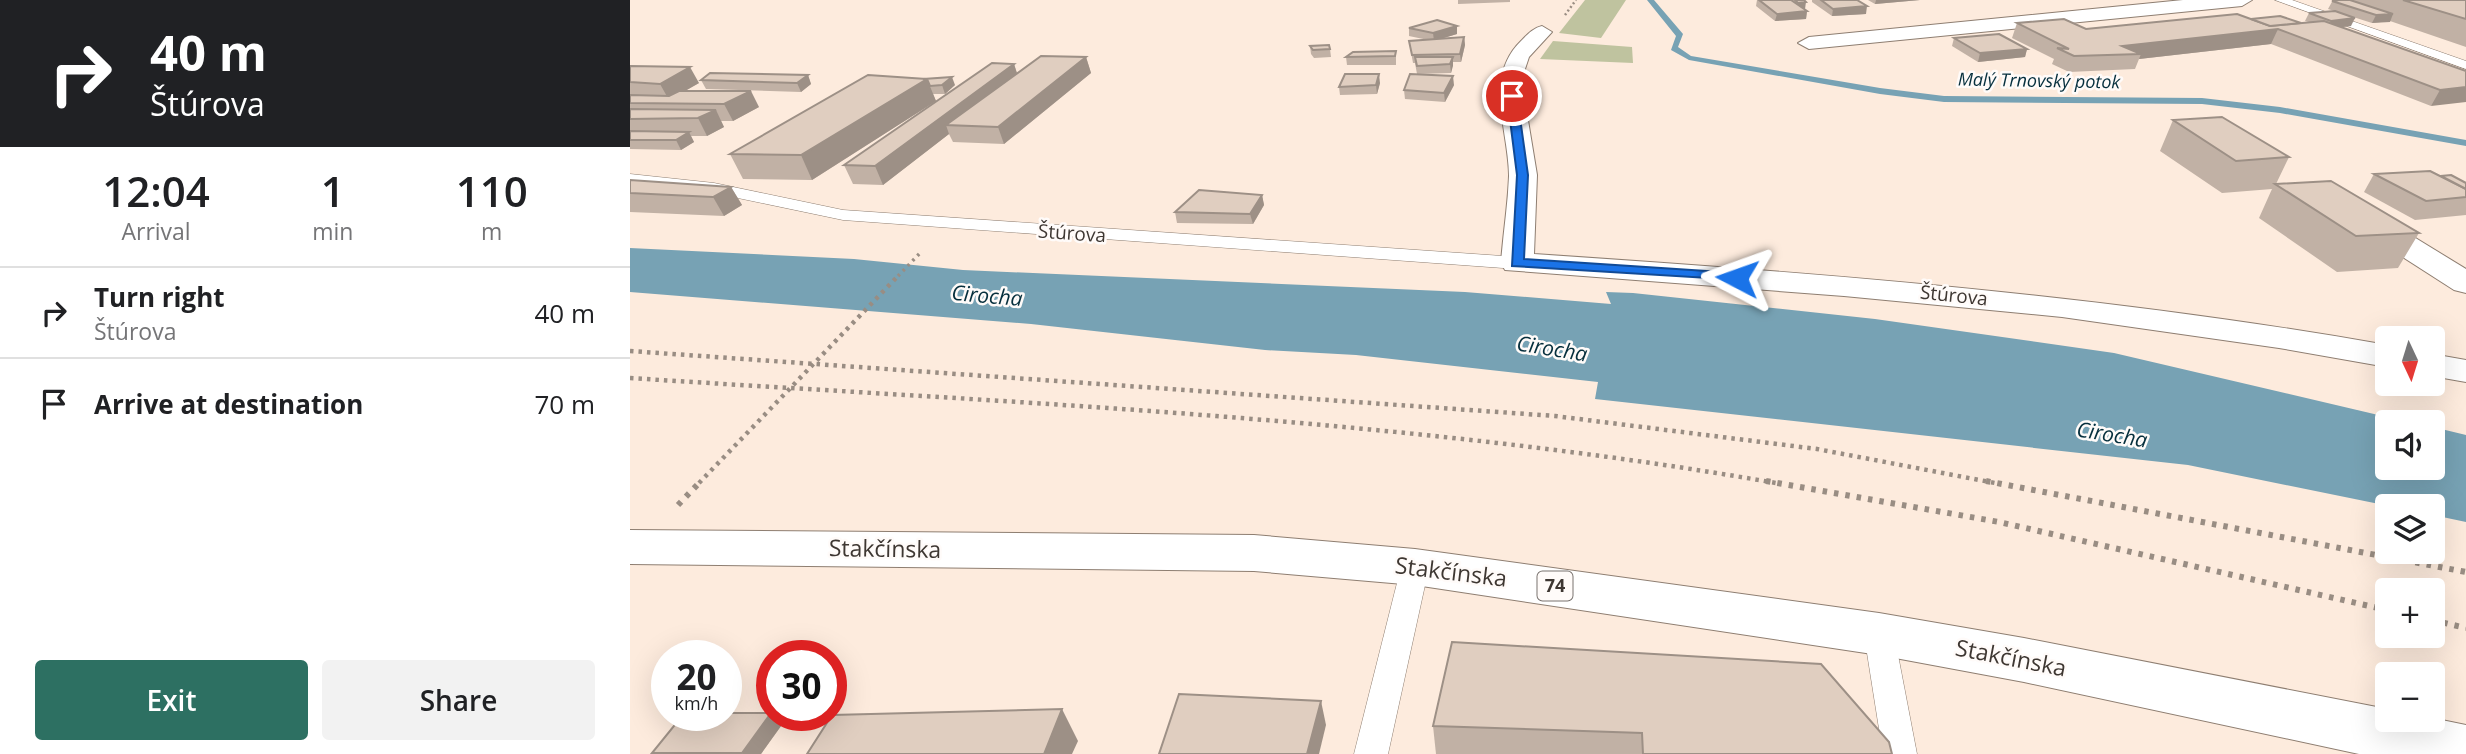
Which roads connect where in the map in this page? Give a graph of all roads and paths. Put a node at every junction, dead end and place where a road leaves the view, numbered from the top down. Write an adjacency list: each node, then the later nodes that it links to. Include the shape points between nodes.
1 (2242, 0): 4 (street)
2 (2281, 0): 7 (lane)
3 (1986, 6): 4 (street)
4 (2018, 22): 6 (street)
5 (1542, 32): 11 (street, via 1519,55 1513,72 1522,175)
6 (1809, 43)
7 (2466, 65)
8 (630, 179): 11 (lane, Štúrova, via 714,188 807,209 879,218)
9 (2344, 206): 12 (street)
10 (910, 262): 15 (path)
11 (1517, 263): 14 (street, Štúrova, via 1874,287 2120,312)
12 (2466, 284)
13 (630, 351): 15 (path)
14 (2375, 354)
15 (816, 363): 19 (path); 23 (path, via 1555,416 1803,447)
16 (2445, 367): 17 (street)
17 (2466, 371)
18 (630, 378): 19 (path)
19 (792, 388): 20 (path); 24 (path, via 1247,418 1640,459 1999,522)
20 (692, 491)
21 (630, 547): 22 (street, Stakčínska / 74, via 1254,554)
22 (1415, 567): 27 (street, Stakčínska / 74); 29 (lane)
23 (2466, 572)
24 (2375, 607)
25 (2445, 623): 26 (path)
26 (2466, 628)
27 (1879, 634): 28 (street, Stakčínska / 74); 30 (lane)
28 (2466, 751)
29 (1371, 754)
30 (1900, 754)

